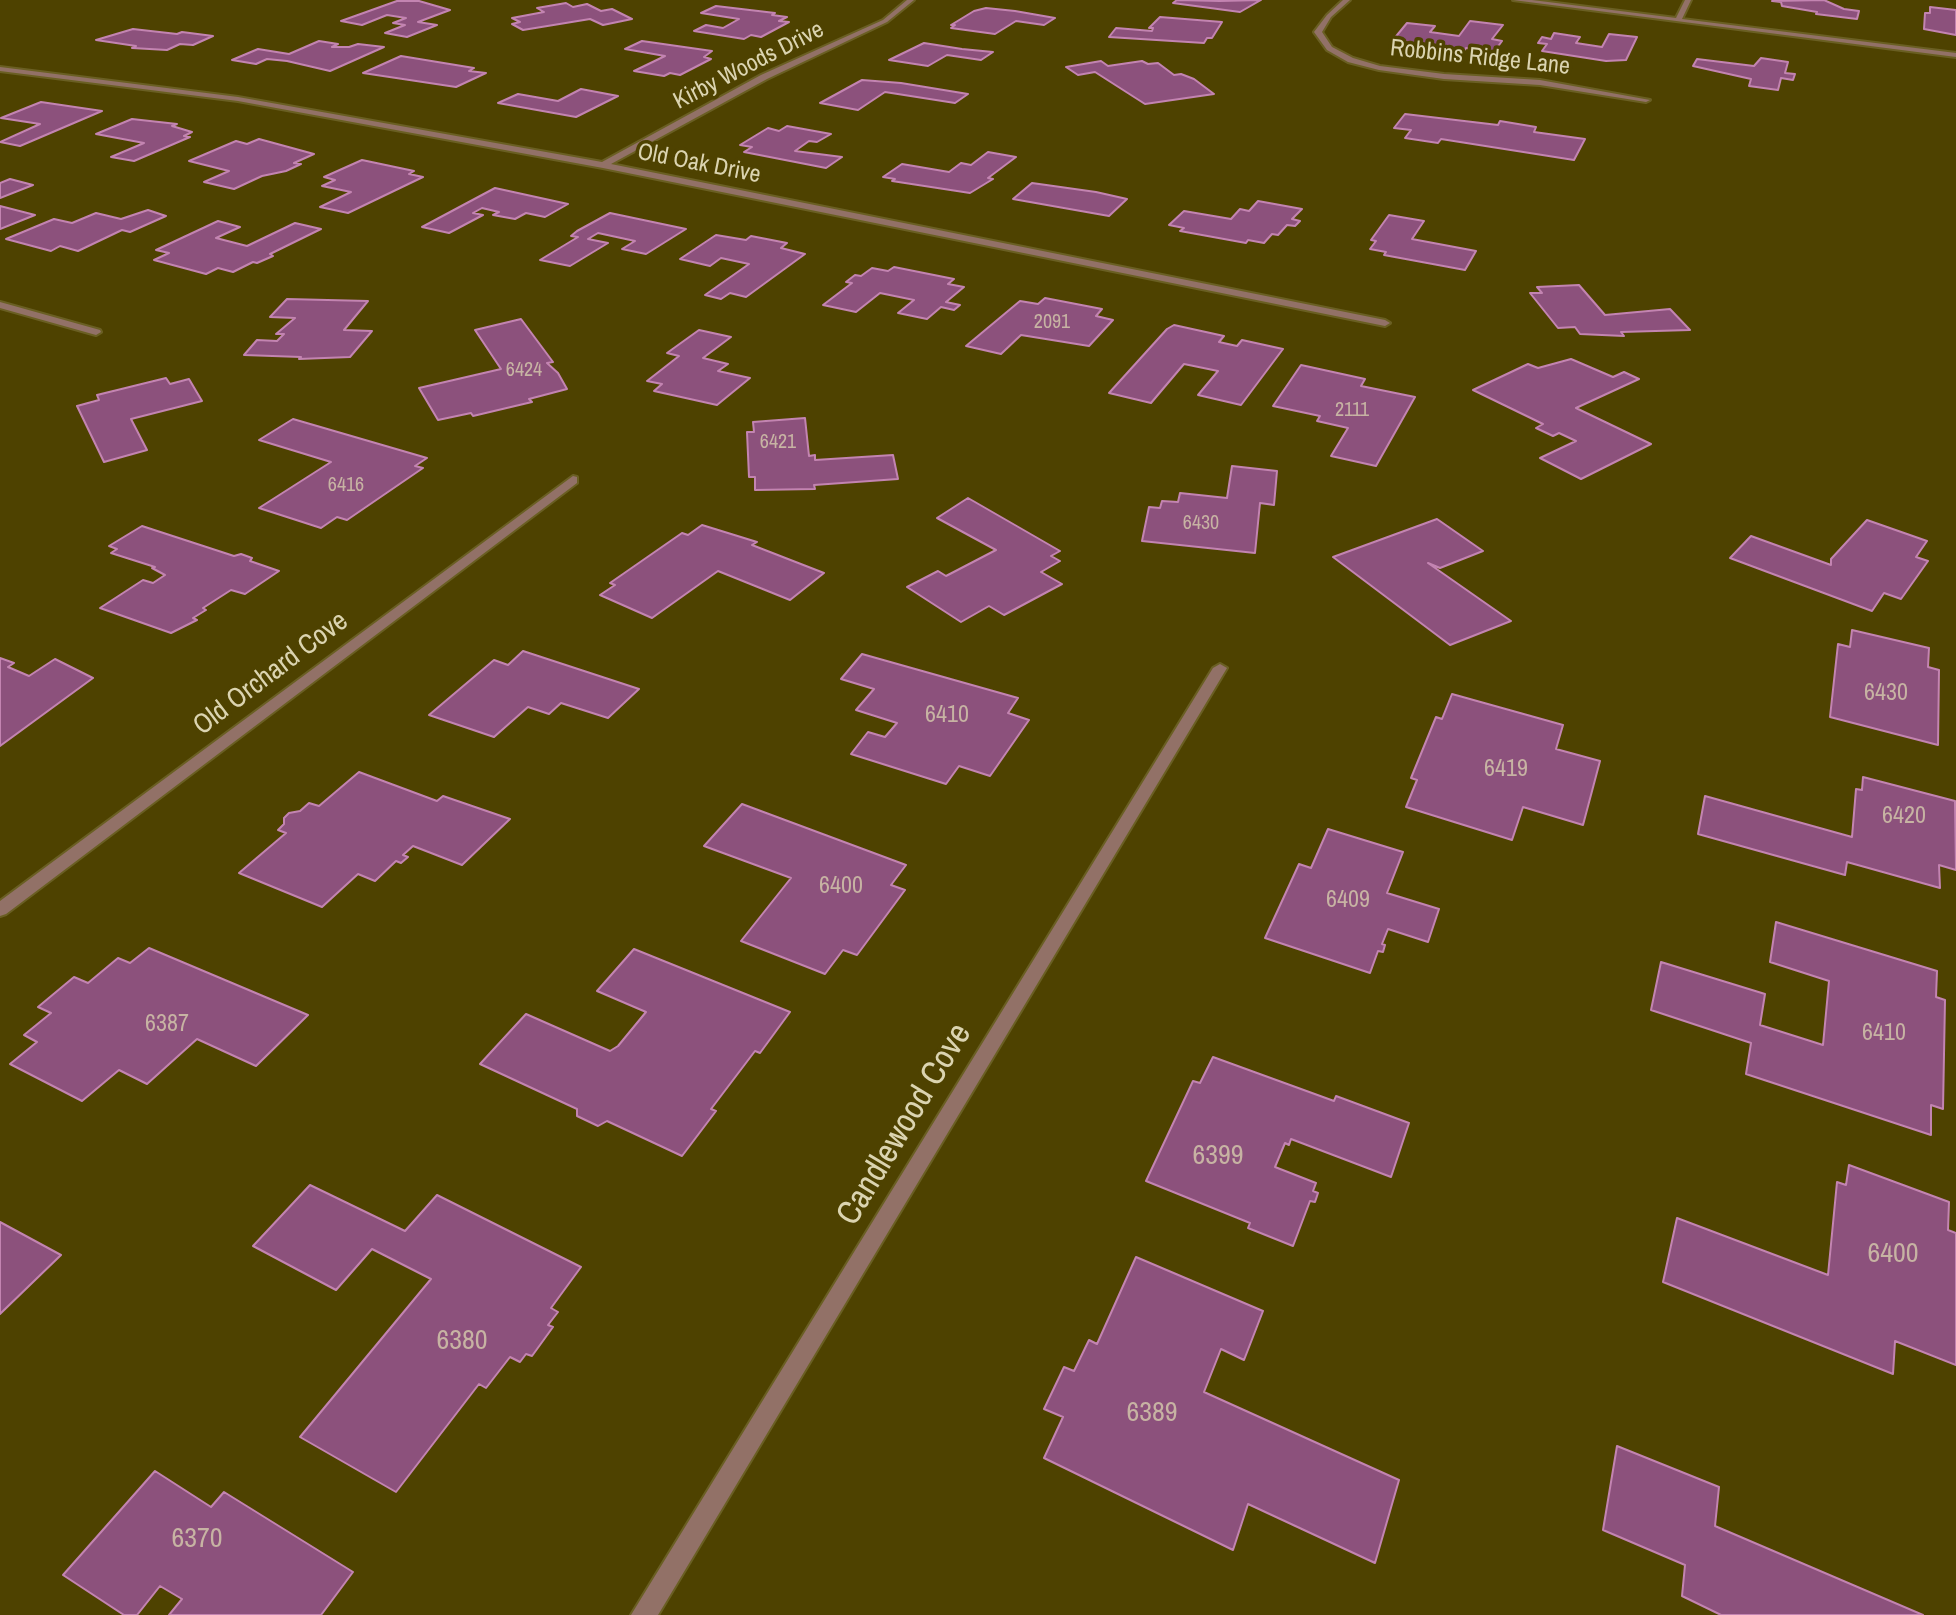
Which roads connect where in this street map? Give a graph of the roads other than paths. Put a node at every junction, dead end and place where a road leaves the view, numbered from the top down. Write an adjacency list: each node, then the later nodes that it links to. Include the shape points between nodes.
1 (911, 0): 9 (street, Kirby Woods Drive, via 885,21 764,77)
2 (1347, 0): 8 (street, Robbins Ridge Lane, via 1318,32 1330,50 1363,64)
3 (1516, 0): 5 (street)
4 (1688, 0): 5 (street)
5 (1678, 20): 6 (street)
6 (1956, 55)
7 (0, 69): 9 (street, Old Oak Drive, via 238,99)
8 (1646, 100)
9 (603, 165): 11 (street, Old Oak Drive)
10 (0, 305): 12 (street)
11 (1385, 323)
12 (96, 332)
13 (573, 480): 15 (street, Old Orchard Cove)
14 (1220, 668): 16 (street, Candlewood Cove)
15 (0, 910)
16 (644, 1615)

